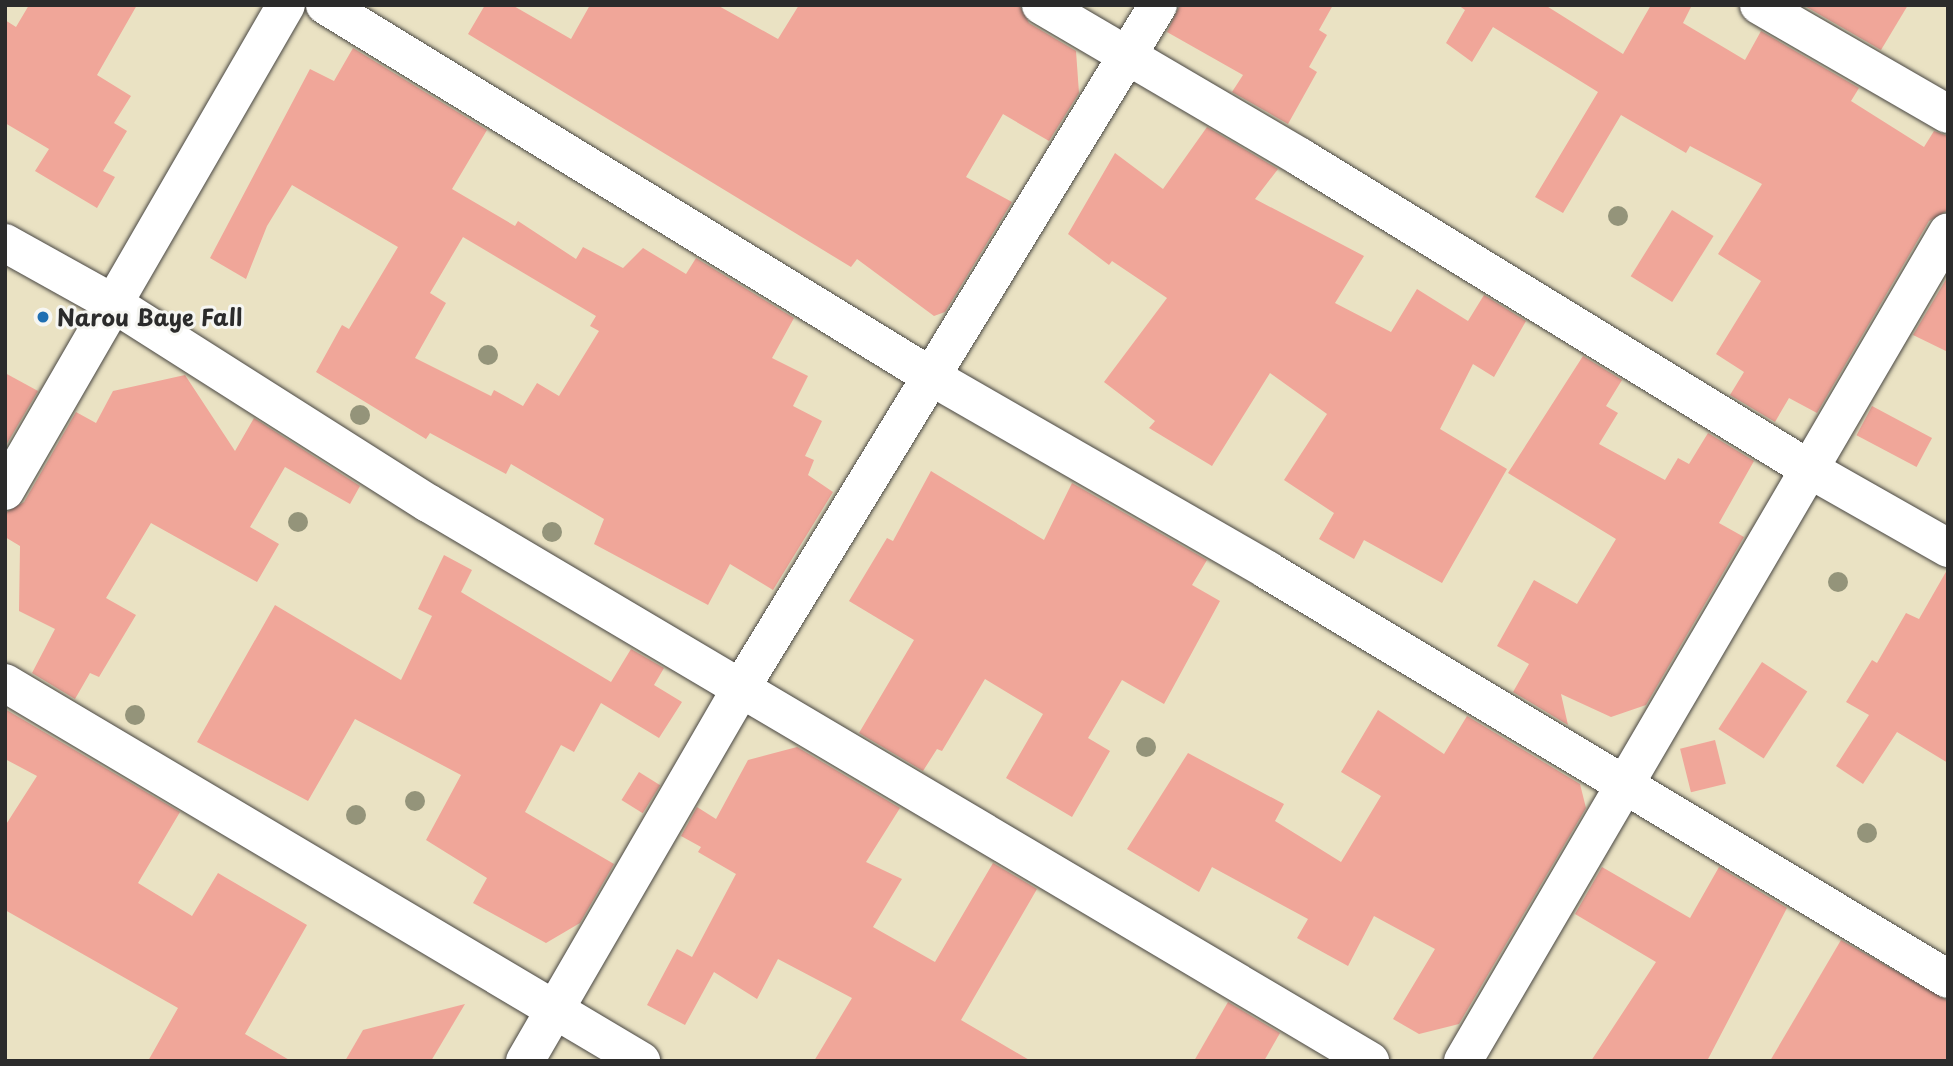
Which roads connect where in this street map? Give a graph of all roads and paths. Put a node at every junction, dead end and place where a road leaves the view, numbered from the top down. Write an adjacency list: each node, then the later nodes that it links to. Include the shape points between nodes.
1 (286, 5): 10 (street)
2 (325, 5): 11 (street)
3 (1041, 5): 6 (street)
4 (1158, 5): 6 (street)
5 (1759, 5): 7 (street)
6 (1129, 57): 11 (street); 12 (street)
7 (1948, 114)
8 (1948, 232): 12 (street)
9 (5, 243): 10 (street)
10 (111, 302): 13 (street); 16 (street, via 428,503)
11 (932, 377): 16 (street); 17 (street)
12 (1809, 470): 14 (street); 17 (street)
13 (5, 491)
14 (1948, 548)
15 (5, 683): 19 (street)
16 (742, 686): 19 (street); 22 (street)
17 (1625, 784): 18 (street); 23 (street)
18 (1948, 979)
19 (555, 1010): 20 (street); 21 (street)
20 (525, 1061)
21 (641, 1061)
22 (1370, 1061)
23 (1463, 1061)

